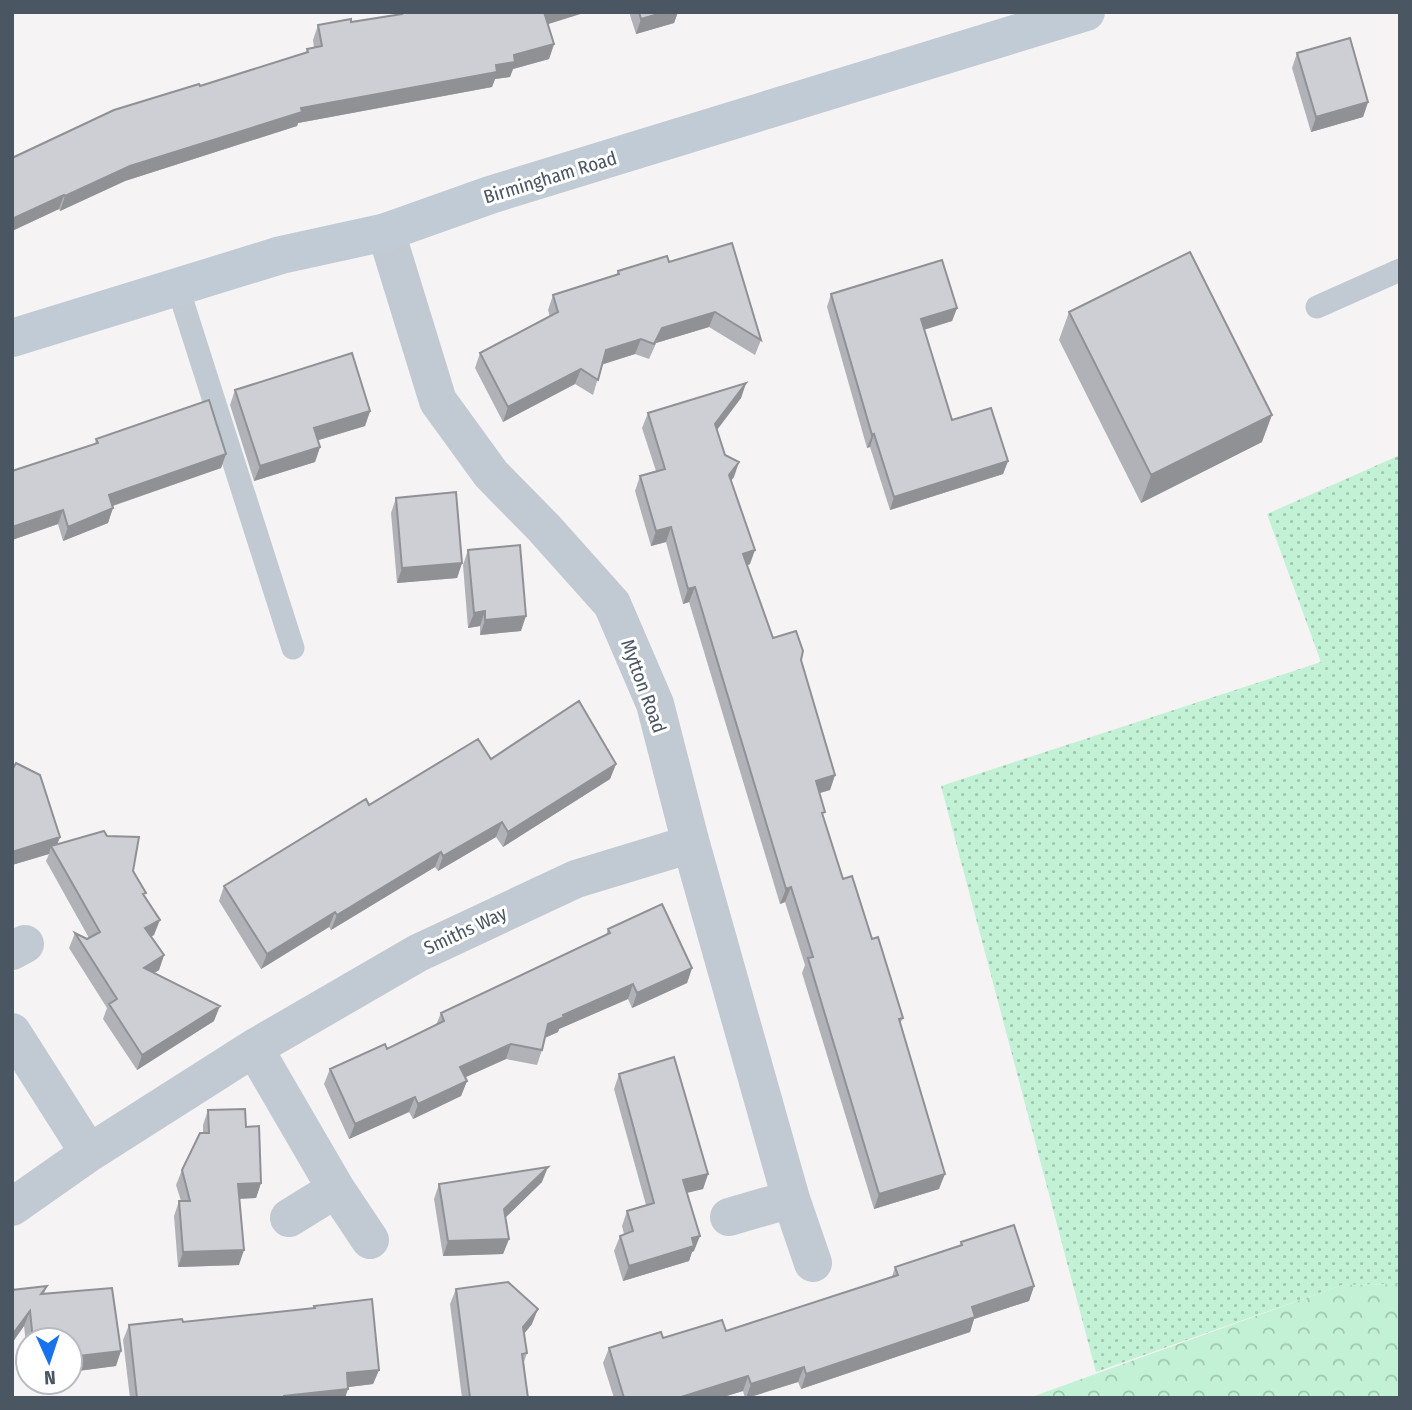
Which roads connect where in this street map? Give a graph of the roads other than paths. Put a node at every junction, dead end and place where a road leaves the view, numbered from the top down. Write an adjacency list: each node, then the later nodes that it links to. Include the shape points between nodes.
1 (1086, 12): 2 (main road, Birmingham Road, via 490,195)
2 (386, 232): 4 (main road, Birmingham Road, via 281,256); 8 (street, Mytton Road, via 438,401 491,474 612,604 654,704)
3 (1400, 270): 5 (lane)
4 (178, 288): 6 (main road, Birmingham Road); 7 (lane)
5 (1317, 307)
6 (12, 338)
7 (293, 648)
8 (691, 844): 10 (street, Smiths Way, via 576,879 418,953); 13 (street, Mytton Road)
9 (12, 1031): 11 (street)
10 (254, 1048): 11 (street, Smiths Way); 12 (street)
11 (89, 1153): 14 (street, Smiths Way)
12 (336, 1189): 16 (street); 17 (street)
13 (791, 1199): 15 (street); 18 (street, Mytton Road)
14 (12, 1207)
15 (729, 1217)
16 (289, 1218)
17 (370, 1240)
18 (813, 1263)

